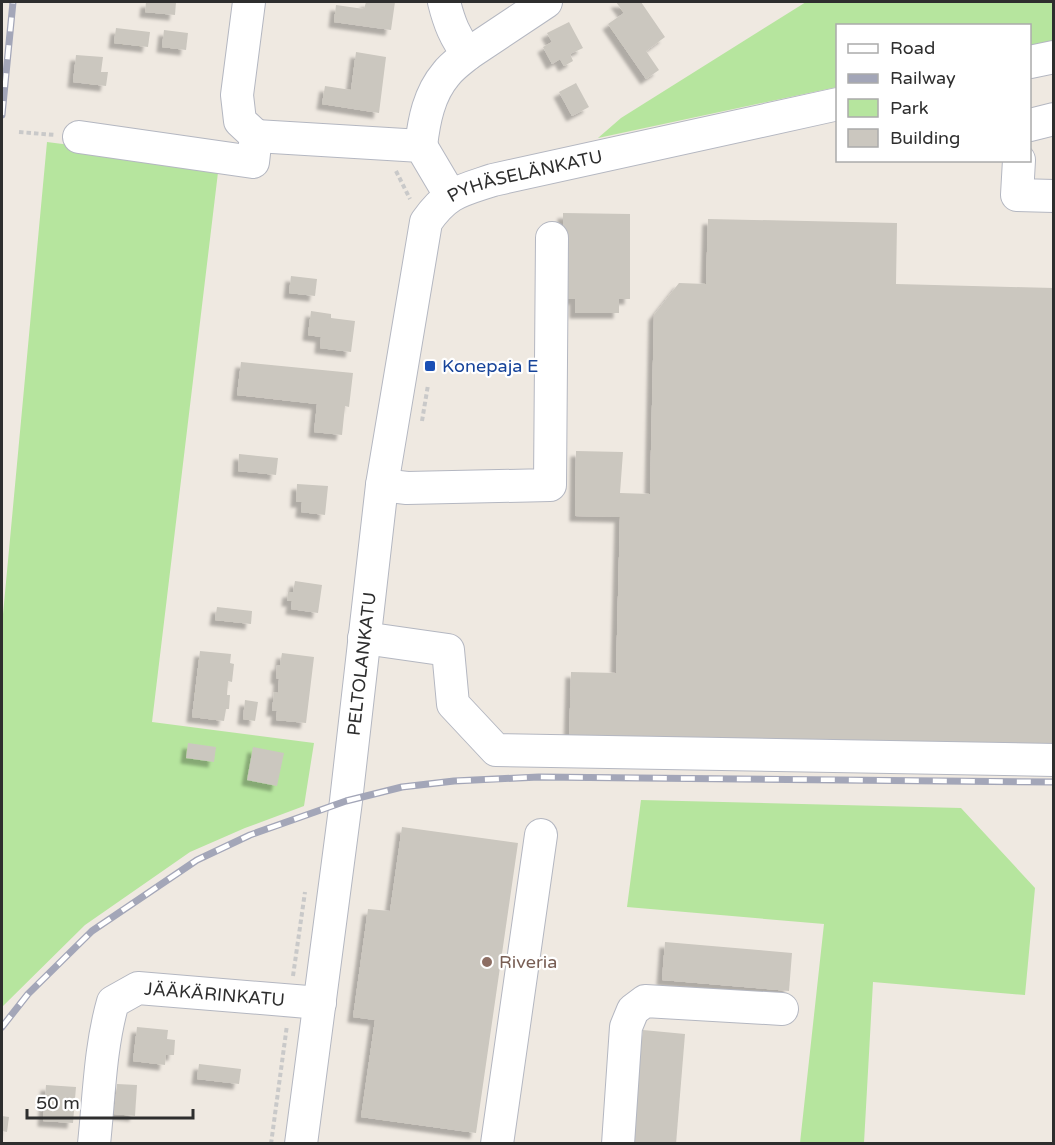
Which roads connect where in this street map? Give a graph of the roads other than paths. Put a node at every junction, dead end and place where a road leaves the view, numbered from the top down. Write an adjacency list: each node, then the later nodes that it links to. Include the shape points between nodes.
1 (249, 2): 10 (street, via 237,94 240,121)
2 (444, 2): 4 (street, via 456,39)
3 (546, 2): 4 (street)
4 (468, 54): 12 (street, via 446,74 435,91 423,121)
5 (1053, 57): 6 (street)
6 (1031, 62)
7 (836, 104): 14 (street, PYHÄSELÄNKATU, via 493,180)
8 (1053, 119): 9 (street)
9 (1031, 124)
10 (256, 136): 11 (street, via 253,162); 12 (street)
11 (79, 137)
12 (421, 146): 14 (street, PYHÄSELÄNKATU)
13 (1019, 162): 15 (street, via 1017,195)
14 (450, 195): 17 (street, PELTOLANKATU, via 438,205 422,234)
15 (1053, 196)
16 (552, 238): 17 (street, via 550,485)
17 (382, 485): 18 (street, PELTOLANKATU)
18 (364, 638): 19 (street, via 448,650 453,705 496,750); 21 (street, PELTOLANKATU)
19 (1053, 760)
20 (541, 835): 25 (street)
21 (320, 1003): 23 (street, JÄÄKÄRINKATU, via 138,988 113,1002); 24 (street, PELTOLANKATU)
22 (782, 1009): 26 (street, via 645,1001 633,1010 626,1027)
23 (94, 1143)
24 (301, 1143)
25 (497, 1143)
26 (618, 1143)

